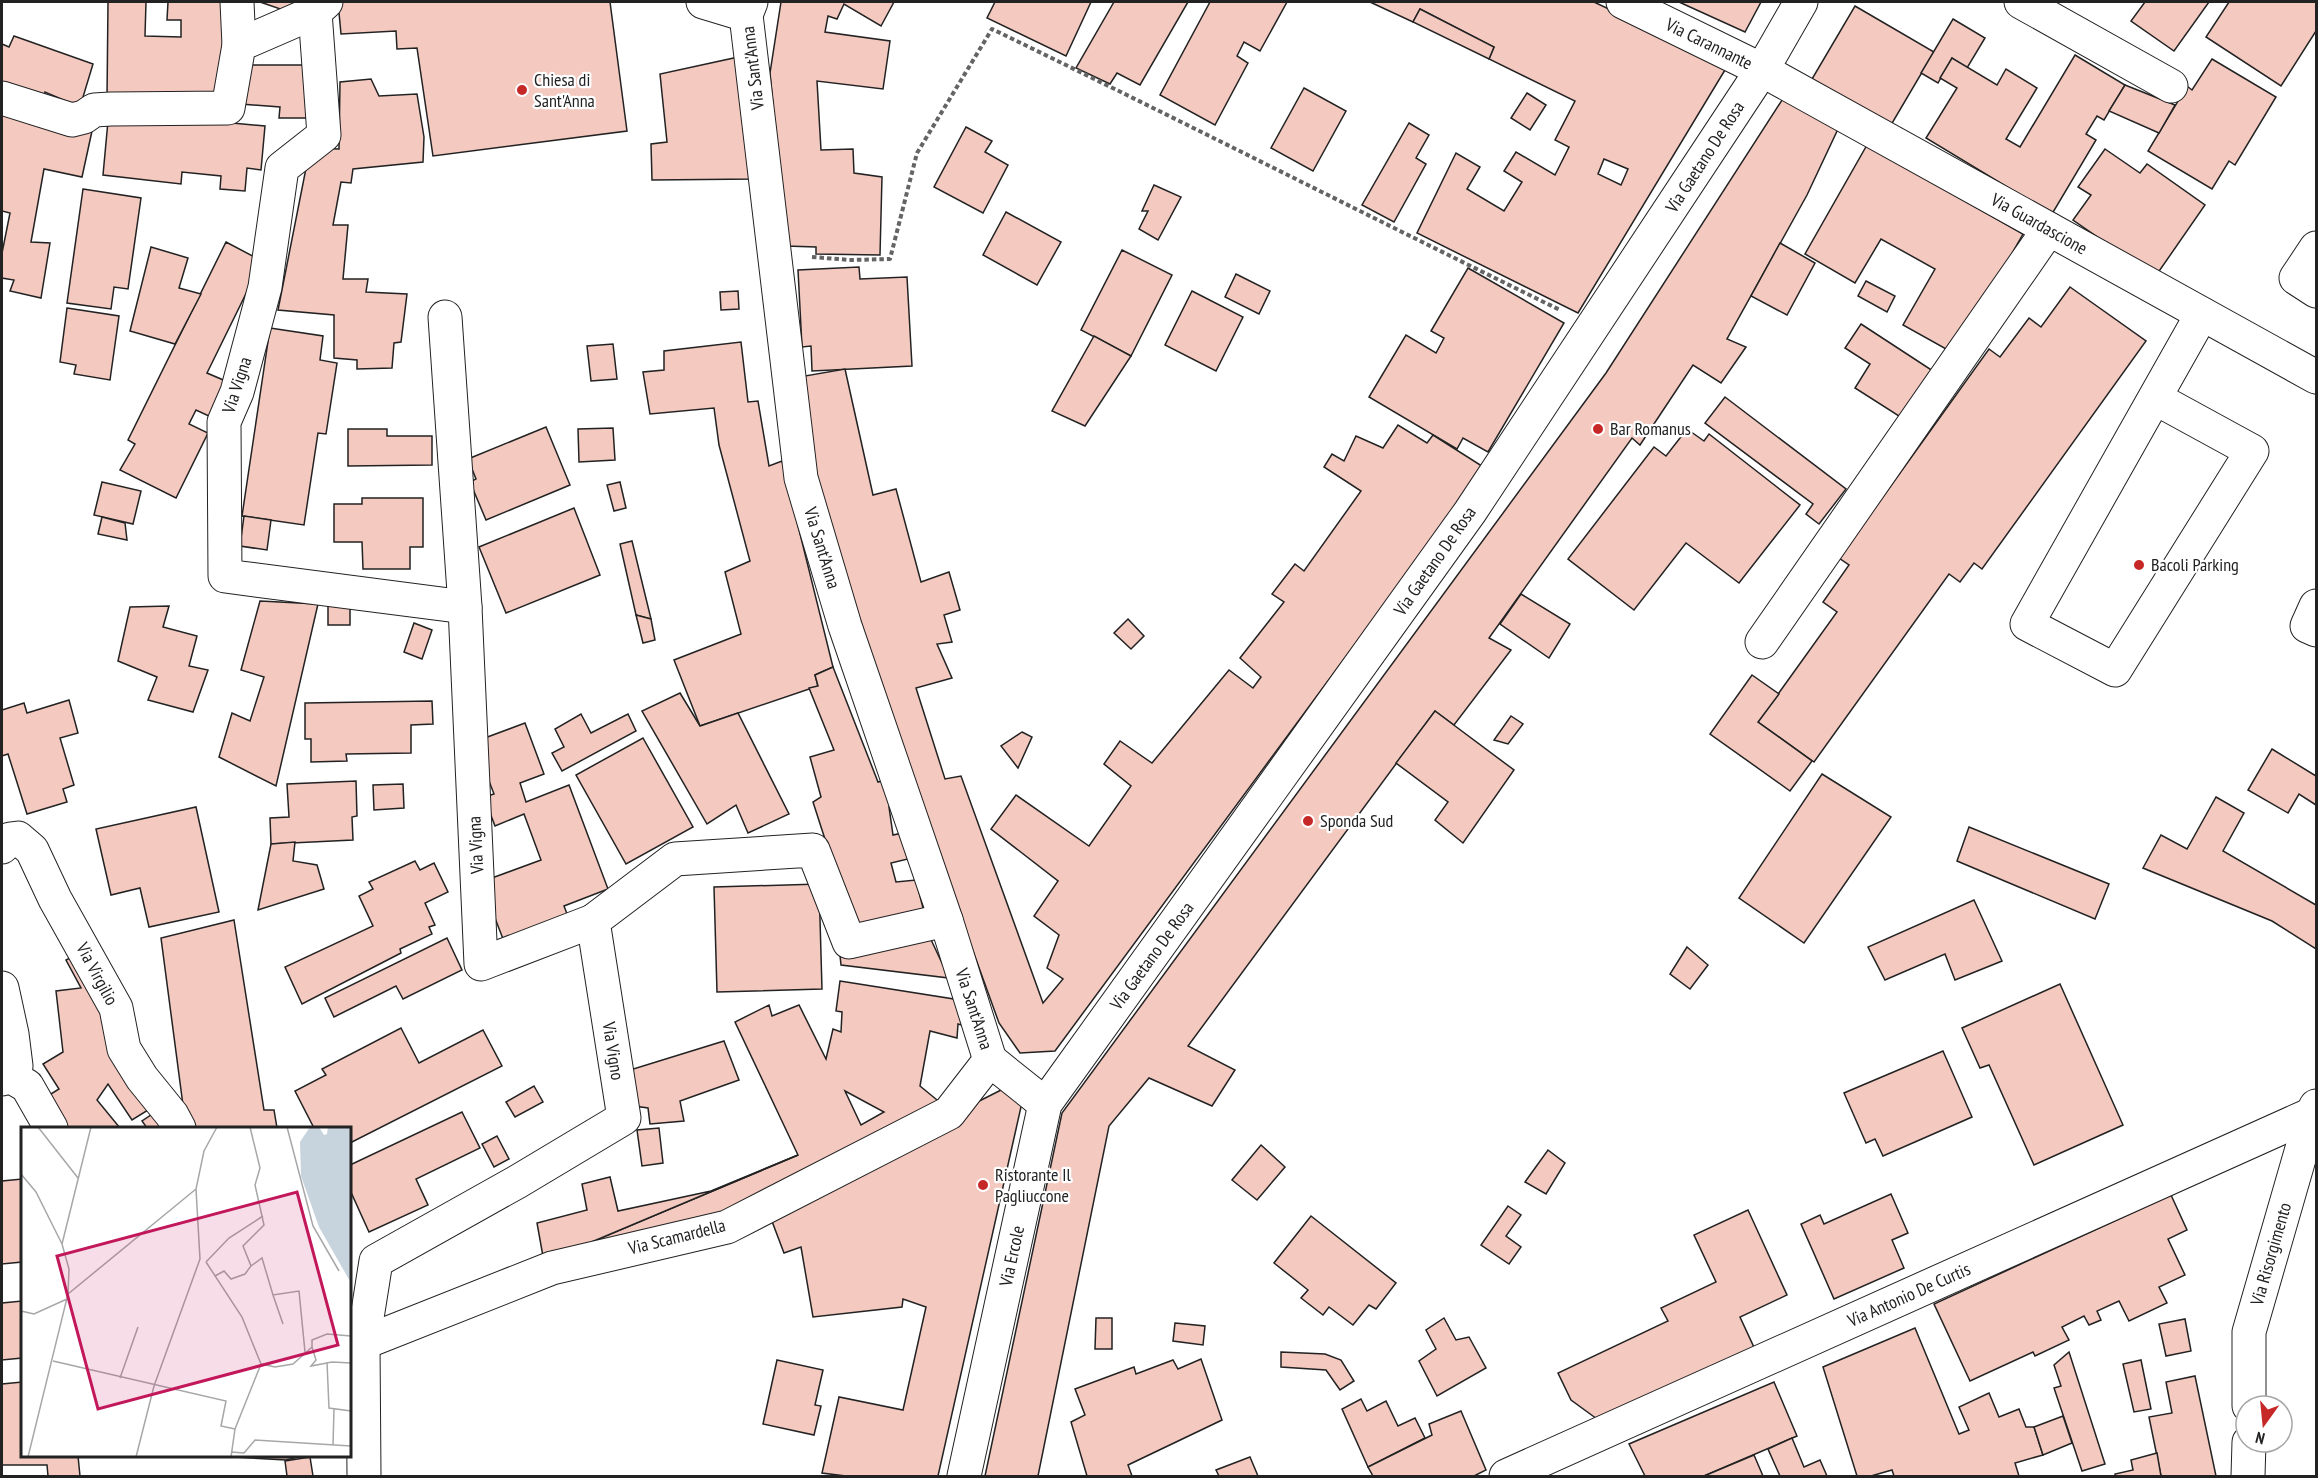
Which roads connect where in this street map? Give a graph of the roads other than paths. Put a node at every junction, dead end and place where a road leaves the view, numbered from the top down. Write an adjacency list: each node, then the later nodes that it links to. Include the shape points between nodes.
1 (237, 2): 8 (street)
2 (703, 2): 7 (street)
3 (1623, 2): 9 (street, Via Carannante)
4 (1801, 2): 9 (street, Via Gaetano De Rosa)
5 (2021, 2): 10 (street)
6 (321, 7): 8 (street); 20 (street, Via Vigna, via 324,135 282,168 265,287 237,393 224,422 225,576)
7 (749, 8): 24 (street, Via Sant'Anna, via 801,478 845,626)
8 (239, 45): 11 (street, via 228,108 94,110 72,120)
9 (1762, 70): 12 (street, Via Guardascione); 29 (street, Via Gaetano De Rosa, via 1470,512)
10 (2171, 86)
11 (2, 98)
12 (2049, 229): 15 (street, Via Guardascione); 22 (street)
13 (2316, 248): 14 (street, via 2296,278)
14 (2316, 291)
15 (2202, 314): 17 (street, Via Guardascione); 18 (street)
16 (445, 316): 20 (street, Via Vigna)
17 (2316, 377)
18 (2155, 398): 18 (street, via 2027,624 2115,670 2252,452)
19 (2316, 606): 21 (street, via 2307,626)
20 (465, 607): 25 (street, Via Vigna, via 481,964)
21 (2316, 630)
22 (1762, 642)
23 (2, 847): 32 (street, Via Virgilio, via 10,839 18,838 32,850 116,1008 124,1049)
24 (946, 920): 25 (street, via 849,942 813,850 675,859); 27 (street, Via Sant'Anna)
25 (593, 921): 33 (street, Via Vigno, via 624,1118 517,1182)
26 (2, 988): 28 (street, via 16,1066)
27 (990, 1060): 29 (street); 34 (street, Via Scamardella, via 949,1113 727,1227 552,1268)
28 (5, 1077): 31 (street, via 27,1086)
29 (1045, 1104): 38 (street, Via Ercole)
30 (2314, 1110): 35 (street, Via Risorgimento, via 2249,1332); 39 (street, Via Antonio De Curtis)
31 (50, 1127)
32 (178, 1127)
33 (363, 1257): 34 (street, Via Vigno)
34 (363, 1342): 37 (street, Via Vigno)
35 (2249, 1394)
36 (2248, 1454): 40 (street)
37 (364, 1476)
38 (964, 1476)
39 (1506, 1476)
40 (2248, 1476)

